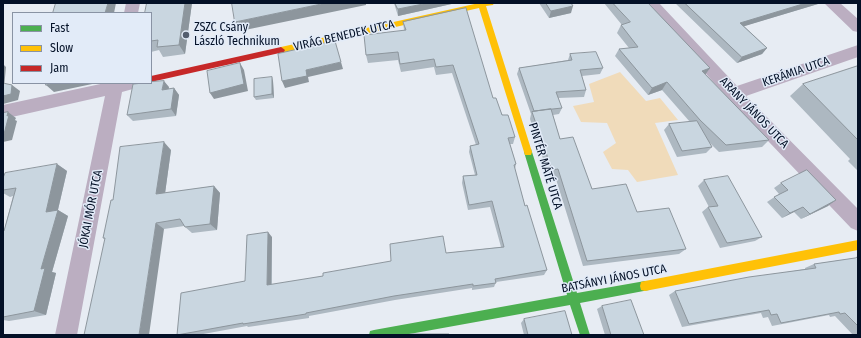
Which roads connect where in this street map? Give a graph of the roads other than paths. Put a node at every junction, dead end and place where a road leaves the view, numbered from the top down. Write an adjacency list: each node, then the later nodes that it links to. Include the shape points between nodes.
1 (651, 3): 8 (street, ARANY JÁNOS UTCA)
2 (831, 3): 4 (street)
3 (486, 4): 6 (street, VIRÁG BENEDEK UTCA); 12 (street, PINTÉR MÁTÉ UTCA)
4 (858, 26)
5 (858, 51): 8 (street, KERÁMIA UTCA)
6 (152, 79)
7 (122, 84): 9 (street); 13 (street, JÓKAI MÓR UTCA)
8 (734, 94): 10 (street, ARANY JÁNOS UTCA)
9 (3, 112)
10 (858, 222)
11 (858, 245): 12 (street, BATSÁNYI JÁNOS UTCA)
12 (574, 299): 14 (street, BATSÁNYI JÁNOS UTCA); 15 (street, PINTÉR MÁTÉ UTCA)
13 (66, 335)
14 (374, 335)
15 (585, 335)

